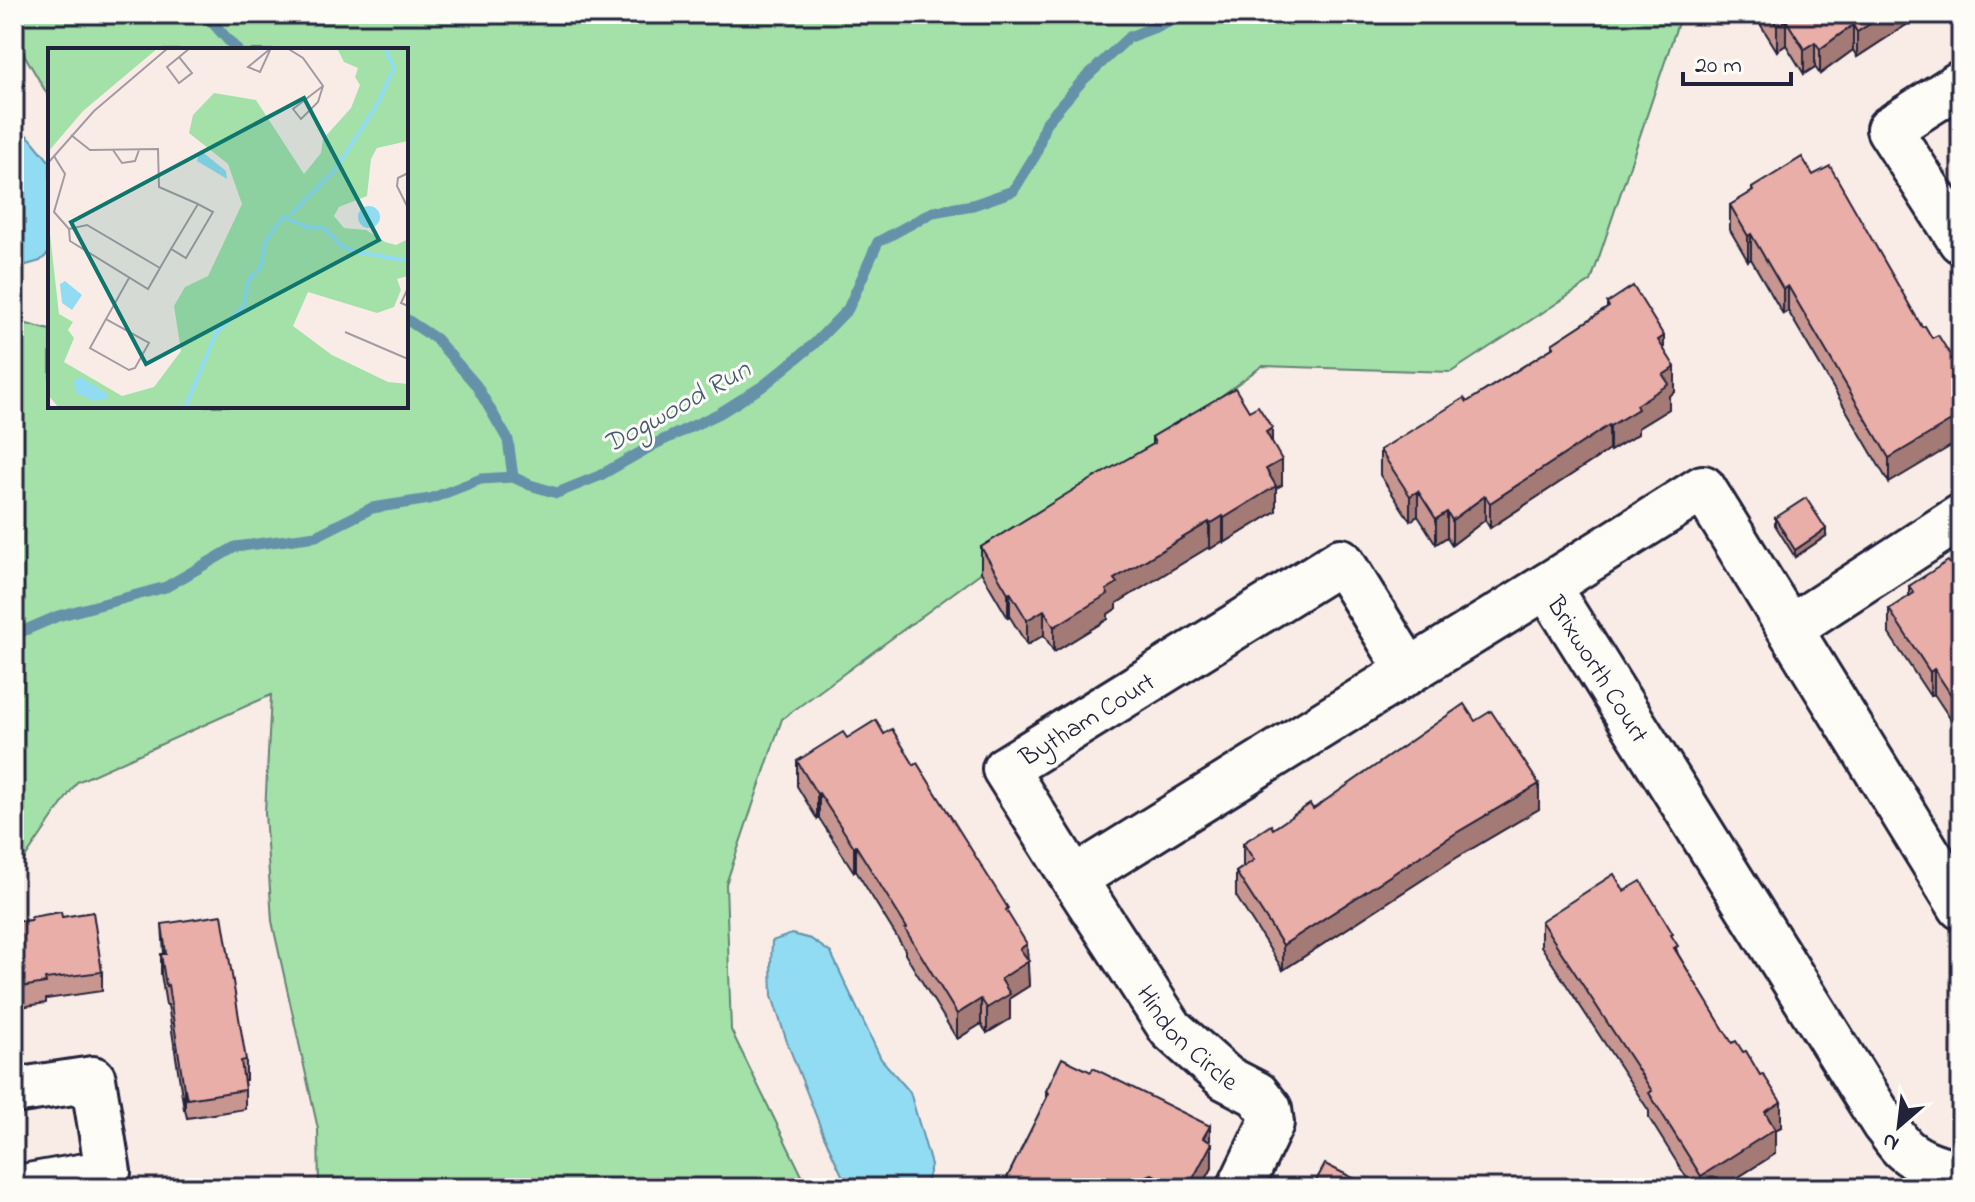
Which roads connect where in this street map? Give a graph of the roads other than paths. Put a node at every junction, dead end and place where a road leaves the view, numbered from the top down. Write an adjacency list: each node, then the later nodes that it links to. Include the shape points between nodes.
1 (1961, 83): 2 (street, via 1889,129)
2 (1961, 241)
3 (1961, 517): 5 (street)
4 (1547, 586): 5 (street, Brixworth Court, via 1703,488); 6 (street); 10 (street, Brixworth Court, via 1884,1124 1906,1151)
5 (1790, 628): 8 (street, Brixworth Court)
6 (1409, 671): 7 (street); 7 (street, Bytham Court, via 1341,561 1005,769)
7 (1074, 879): 12 (street, Hindon Circle, via 1171,1029 1226,1078 1257,1094 1269,1109 1271,1123)
8 (1961, 907)
9 (14, 1091): 11 (street, via 93,1079 108,1172)
10 (1961, 1171)
11 (17, 1188)
12 (1240, 1188)

